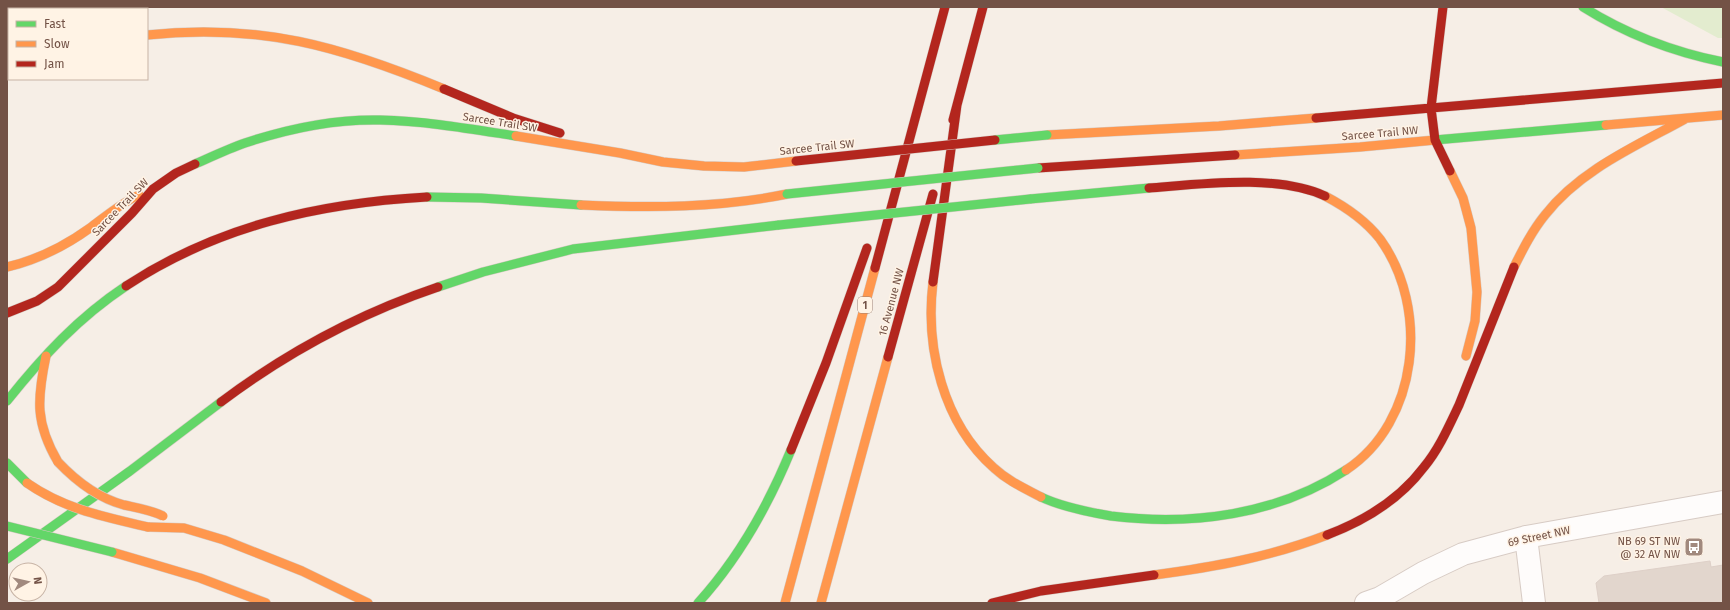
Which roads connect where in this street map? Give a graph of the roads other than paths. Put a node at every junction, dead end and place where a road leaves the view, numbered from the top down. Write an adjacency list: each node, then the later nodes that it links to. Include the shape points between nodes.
1 (945, 7): 10 (main road, 1)
2 (983, 7): 8 (main road, 16 Avenue NW)
3 (1443, 7): 9 (main road)
4 (1583, 7): 6 (main road, via 1627,31 1667,47)
5 (148, 35): 15 (main road, via 224,30 267,35 346,52 391,67 506,115)
6 (1723, 62)
7 (1723, 83): 9 (main road, Sarcee Trail NW)
8 (957, 105): 29 (main road, bridge, via 931,292 932,343 943,390 953,414 968,438 996,469 1032,493 1084,512 1143,520 1201,519 1235,514 1304,494 1360,460 1380,438 1405,389 1411,357 1410,320 1404,288 1393,261 1372,230 1352,212 1322,194 1286,186 1236,182 1171,186 1030,199 779,225 573,249 483,272 412,296 348,324 301,350 240,388 130,471); 34 (main road, 16 Avenue NW)
9 (1431, 108): 13 (main road, Sarcee Trail NW, via 1219,126); 14 (main road)
10 (916, 112): 17 (main road); 33 (main road, 1)
11 (1723, 115): 12 (main road, Sarcee Trail NW)
12 (1685, 119): 14 (main road, Sarcee Trail NW); 23 (main road, via 1591,173 1570,188 1535,228 1502,294)
13 (1047, 135): 15 (main road, Sarcee Trail SW, bridge, via 744,167 663,162)
14 (1435, 140): 21 (main road, Sarcee Trail NW, bridge, via 1038,168 787,194 746,202 572,204 426,197 367,201 299,212 226,235 167,260 96,307 68,330); 23 (main road, via 1463,198 1471,228 1477,292 1475,321)
15 (620, 153): 16 (main road, Sarcee Trail SW, via 432,123 379,120 342,122 307,127 246,143 186,167)
16 (153, 189): 19 (main road, via 124,202 66,243 31,261); 20 (main road, Sarcee Trail SW, via 58,287 37,301)
17 (876, 222)
18 (871, 236): 32 (main road, via 814,394 770,499 731,565)
19 (7, 267)
20 (7, 312)
21 (46, 354): 22 (main road); 27 (main road, bridge, via 38,394 38,411 43,432 58,462 72,477 93,492 114,501 156,512)
22 (7, 401)
23 (1449, 427): 35 (main road, via 1424,469 1389,504 1357,523 1314,542 1246,562 1070,587)
24 (7, 463): 27 (main road, bridge, via 27,483 52,500 79,511 148,527)
25 (1723, 502): 28 (street, 69 Street NW)
26 (7, 526): 30 (main road, bridge, via 112,552 200,578)
27 (184, 528): 31 (main road, via 278,560)
28 (1526, 537): 36 (street, 69 Street NW, via 1463,554); 37 (street)
29 (7, 558)
30 (266, 603)
31 (368, 603)
32 (698, 603)
33 (785, 603)
34 (821, 603)
35 (992, 603)
36 (1366, 603)
37 (1534, 603)

